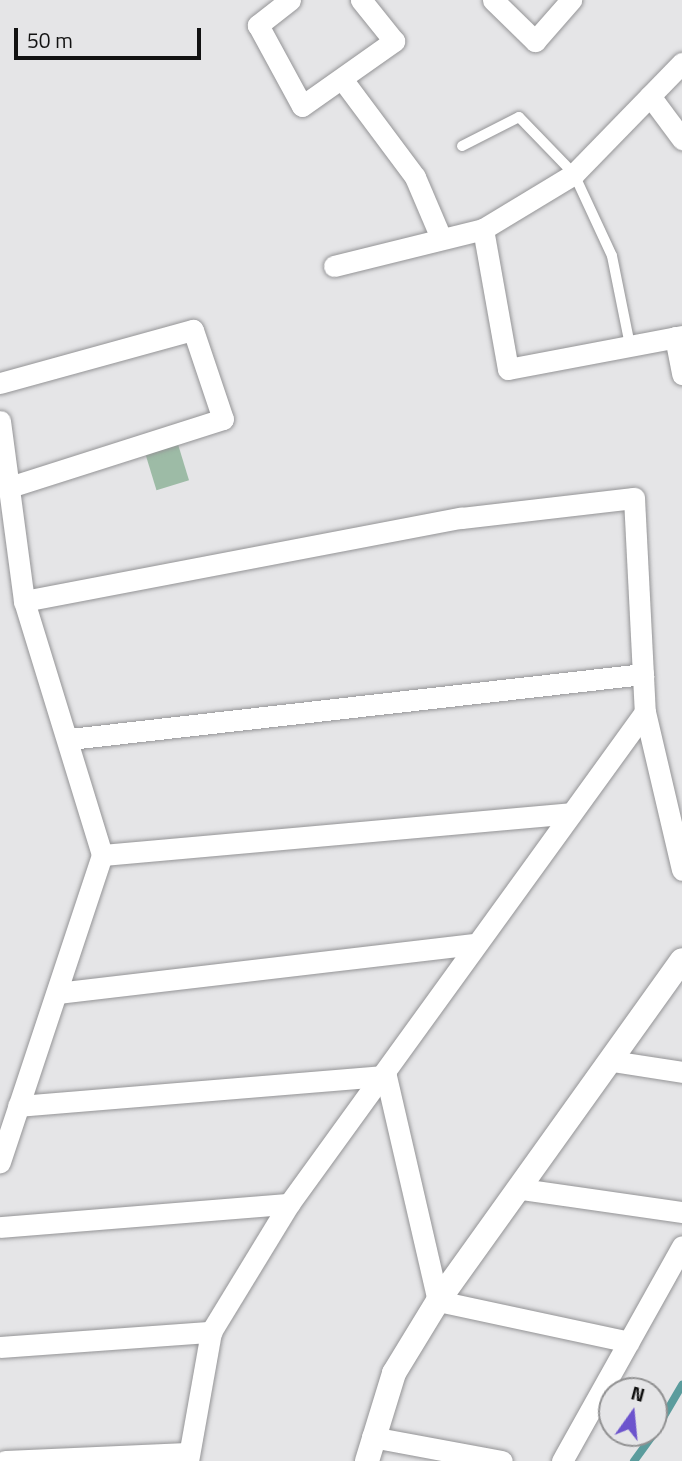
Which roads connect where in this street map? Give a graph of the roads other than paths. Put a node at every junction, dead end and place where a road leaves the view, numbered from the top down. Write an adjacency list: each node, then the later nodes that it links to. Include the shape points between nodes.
1 (290, 0): 6 (street, via 258,25 302,106)
2 (361, 0): 6 (street, via 394,41)
3 (493, 0): 4 (street, via 535,41)
4 (571, 0)
5 (682, 63): 7 (street)
6 (342, 79): 12 (street, via 415,177)
7 (650, 96): 8 (street); 10 (street)
8 (682, 139)
9 (461, 146): 10 (lane, via 519,117)
10 (574, 174): 11 (street); 15 (lane, via 612,256)
11 (483, 229): 12 (street); 15 (street, via 508,369)
12 (441, 238): 13 (street)
13 (334, 266)
14 (679, 337): 15 (street); 16 (street)
15 (630, 345)
16 (682, 374)
17 (0, 383): 19 (street, via 193,330 223,419)
18 (0, 421): 19 (street)
19 (10, 487): 20 (street)
20 (23, 601): 21 (street, via 461,518 634,498); 23 (street)
21 (643, 674): 22 (street); 23 (street)
22 (645, 712): 24 (street); 26 (street)
23 (70, 739): 25 (street)
24 (571, 813): 25 (street); 27 (street)
25 (102, 855): 29 (street)
26 (682, 870)
27 (472, 944): 29 (street); 32 (street)
28 (682, 960): 30 (street)
29 (57, 993): 33 (street)
30 (611, 1061): 31 (street); 35 (street)
31 (682, 1072)
32 (386, 1076): 33 (street); 36 (street); 40 (street)
33 (18, 1106): 34 (street)
34 (0, 1162)
35 (522, 1189): 37 (street); 40 (street)
36 (289, 1204): 38 (street); 41 (street)
37 (682, 1212)
38 (0, 1227)
39 (682, 1246): 42 (street)
40 (438, 1301): 42 (street); 44 (street, via 394,1373)
41 (211, 1332): 43 (street); 45 (street)
42 (629, 1342): 49 (street)
43 (0, 1347)
44 (372, 1437): 47 (street); 48 (street)
45 (188, 1457): 46 (street)
46 (5, 1461)
47 (367, 1461)
48 (502, 1461)
49 (562, 1461)

